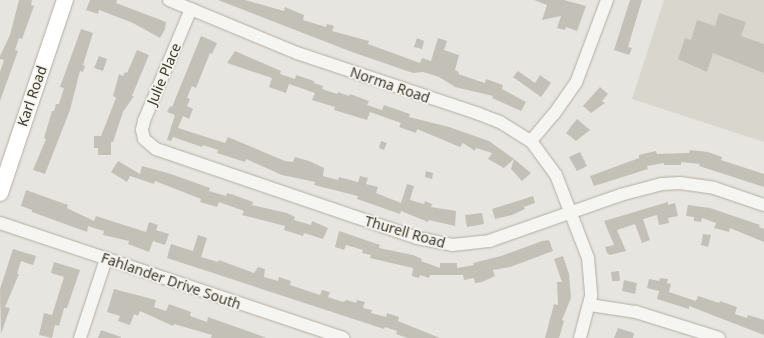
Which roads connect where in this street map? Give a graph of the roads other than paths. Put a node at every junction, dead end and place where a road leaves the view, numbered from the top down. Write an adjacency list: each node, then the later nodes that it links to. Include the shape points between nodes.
1 (65, 0): 7 (main road, Karl Road)
2 (169, 0): 4 (street, Norma Road)
3 (607, 0): 6 (street, via 576,84)
4 (191, 9): 5 (street, Julie Place, via 144,121); 6 (street, Norma Road, via 297,53 500,122)
5 (144, 139): 9 (street, Thurell Road, via 156,149 435,243 468,245 489,241)
6 (531, 140): 9 (street, Norma Road, via 556,175)
7 (0, 193)
8 (764, 205): 9 (street, Thurell Road, via 714,188 680,183 646,187)
9 (572, 212): 12 (street, Norma Road, via 590,270)
10 (0, 223): 11 (street, Fahlander Drive South)
11 (106, 259): 13 (street); 14 (street, Fahlander Drive South)
12 (590, 305): 15 (street, Norma Road); 16 (street, via 636,312)
13 (80, 338)
14 (343, 338)
15 (580, 338)
16 (718, 338)

